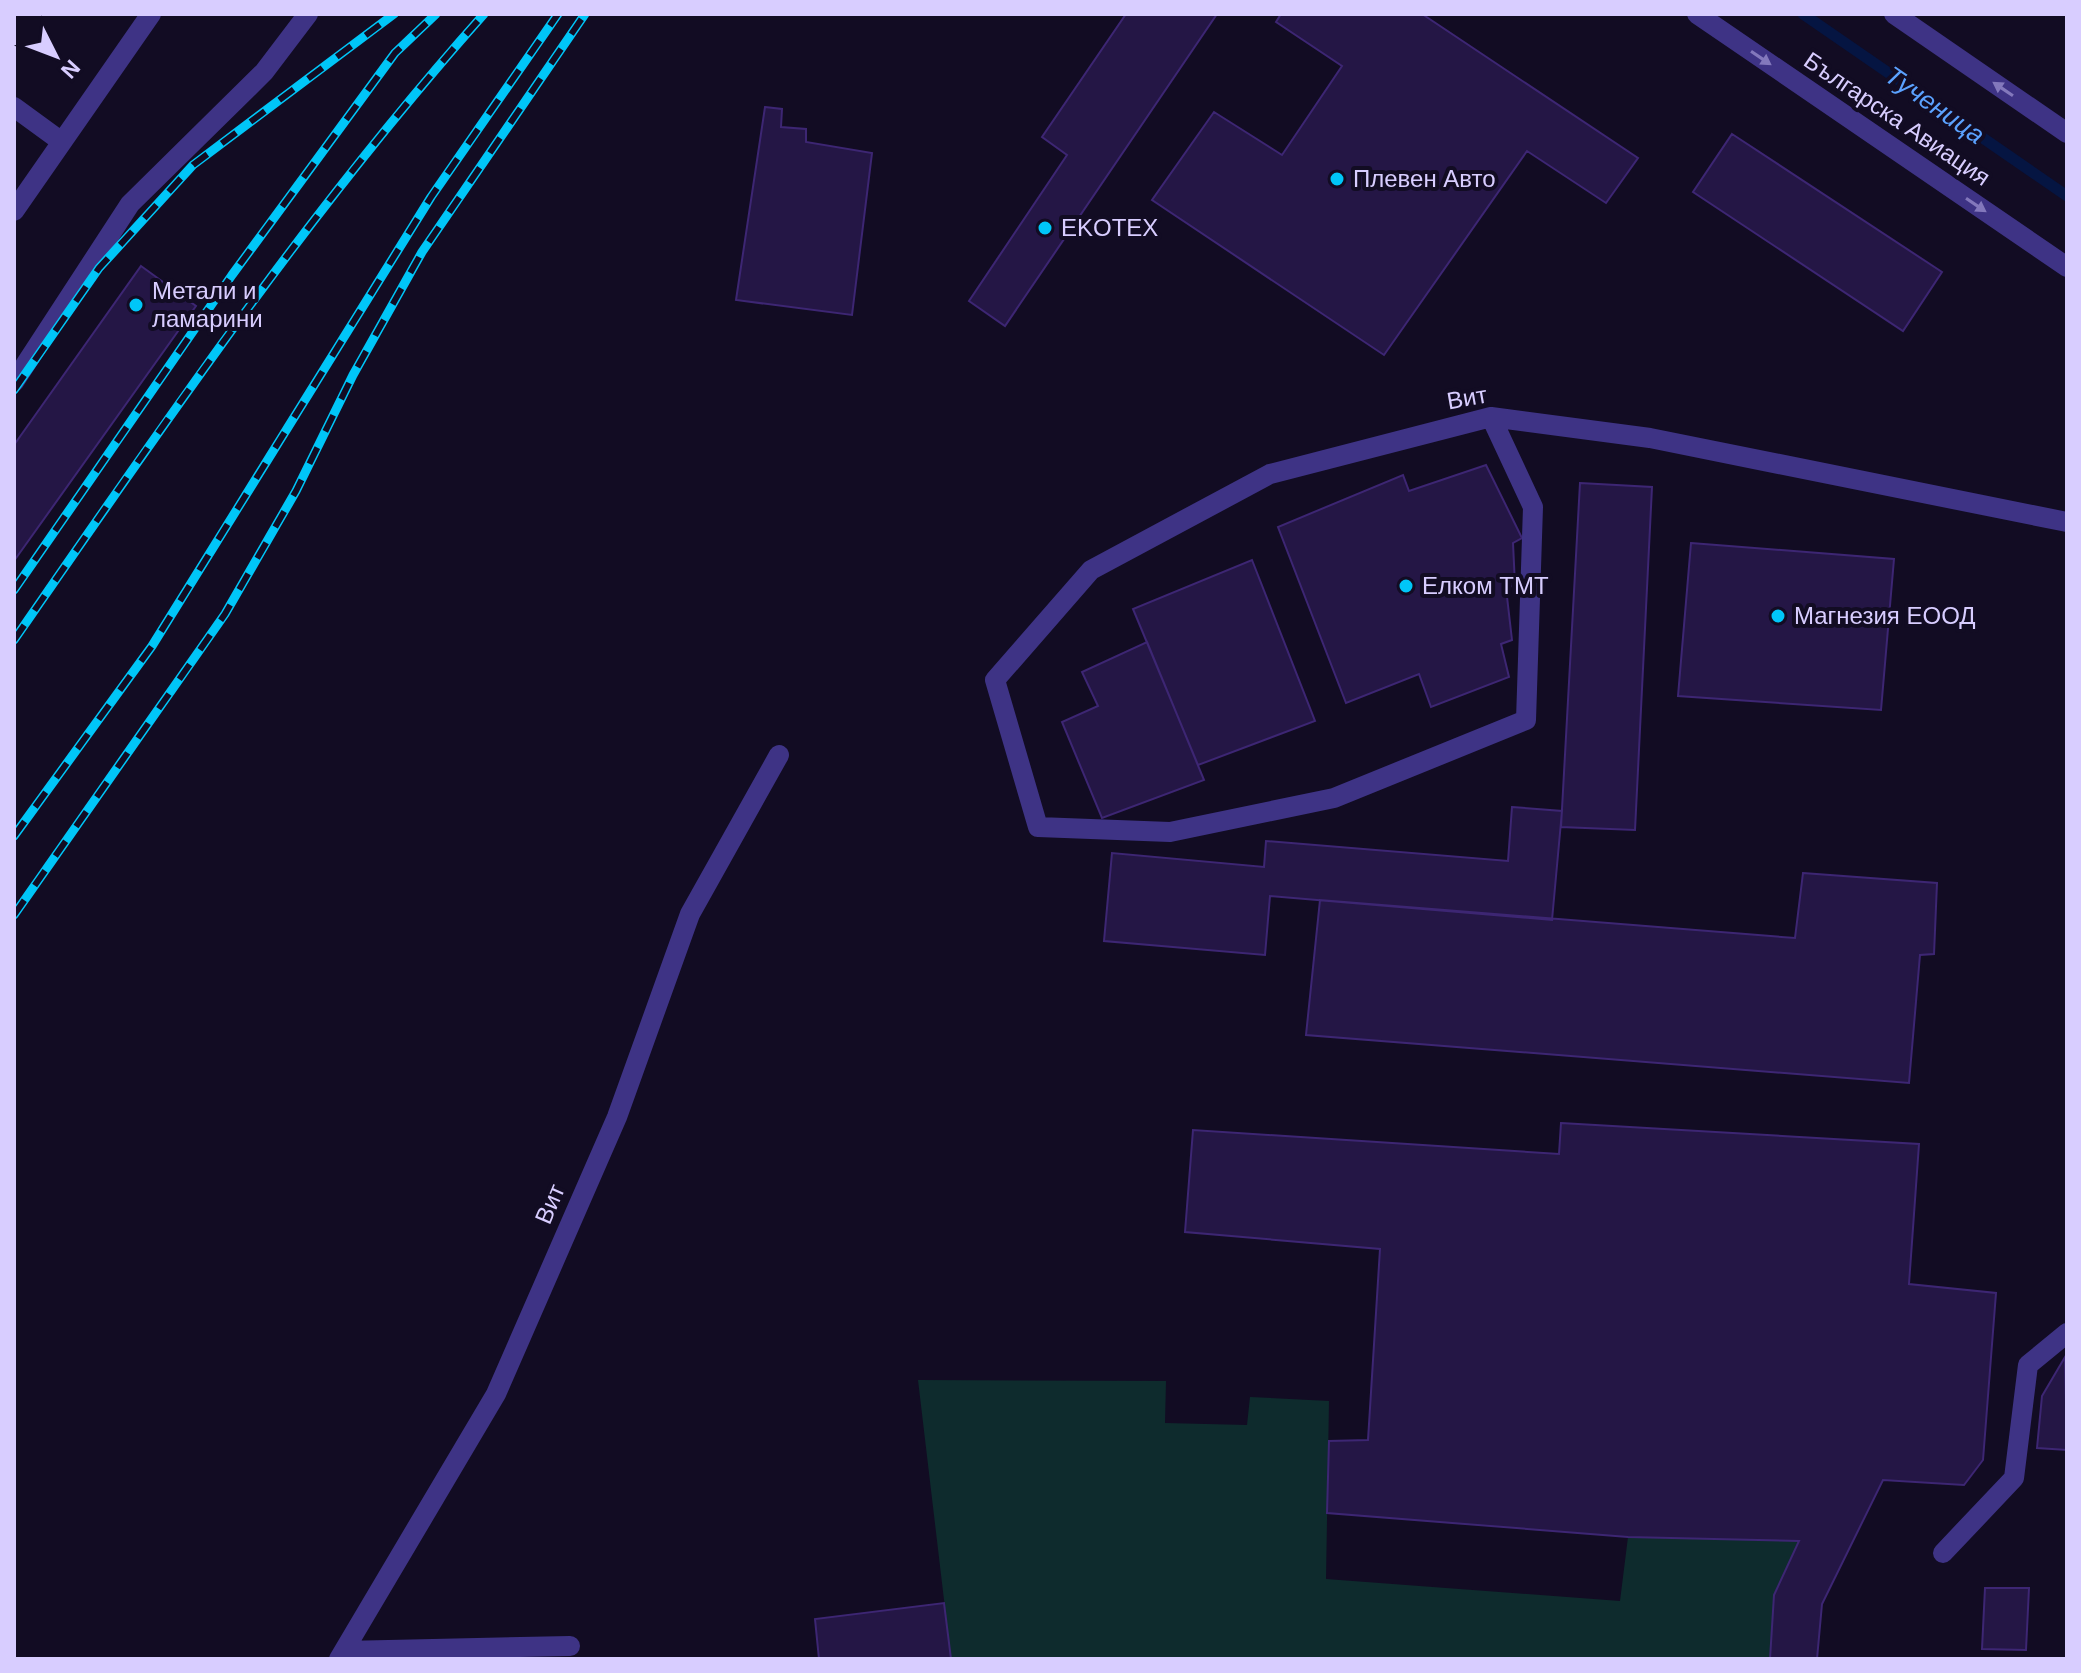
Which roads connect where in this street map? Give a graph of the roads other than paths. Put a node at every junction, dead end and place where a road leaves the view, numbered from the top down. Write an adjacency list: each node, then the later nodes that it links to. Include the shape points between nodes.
1 (151, 14): 7 (street)
2 (308, 14): 10 (street, via 264,72 130,204)
3 (1697, 14): 9 (street, Българска Авиация, one-way to 9)
4 (1894, 14): 6 (street, one-way to 4)
5 (14, 107): 7 (street)
6 (2067, 133)
7 (62, 142): 8 (street)
8 (14, 211)
9 (2067, 267)
10 (14, 382)
11 (1491, 417): 11 (street, Вит, via 1270,474 1091,570 995,680 1038,827 1170,832 1334,798 1526,720 1533,507); 12 (street, Вит, via 1650,438)
12 (2067, 522)
13 (779, 755): 17 (street, Вит, via 690,914 617,1117 496,1394)
14 (2067, 1333): 15 (street, via 2028,1365 2014,1478)
15 (1943, 1553)
16 (570, 1646): 17 (street)
17 (341, 1655)

